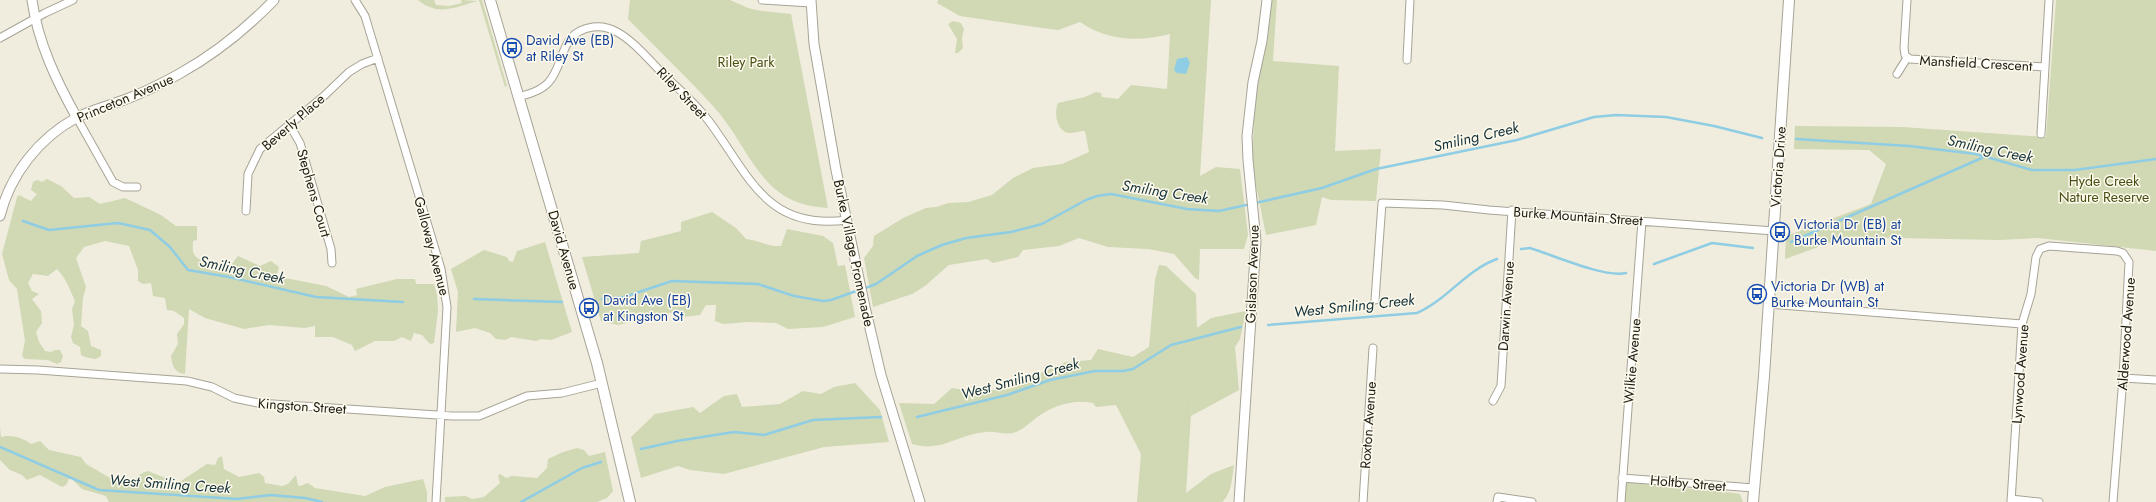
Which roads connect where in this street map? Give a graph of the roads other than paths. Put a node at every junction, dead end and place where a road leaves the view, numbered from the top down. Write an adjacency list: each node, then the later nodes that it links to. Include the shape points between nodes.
1 (32, 0): 13 (street)
2 (73, 0): 13 (street)
3 (274, 0): 21 (street, Princeton Avenue, via 238,34 190,68 135,95)
4 (355, 0): 15 (street, Galloway Avenue, via 365,16)
5 (490, 0): 20 (main road, David Avenue)
6 (762, 0): 12 (street)
7 (1267, 0): 50 (street, Gislason Avenue, via 1248,129 1248,160 1256,241)
8 (1410, 0): 17 (street)
9 (1790, 0): 30 (main road, Victoria Drive)
10 (1907, 0): 16 (street, Mansfield Crescent, via 1904,48)
11 (2049, 0): 18 (street)
12 (811, 2): 28 (street, Burke Village Promenade, via 814,44)
13 (35, 18): 14 (street); 21 (street, via 41,43)
14 (0, 38)
15 (378, 58): 22 (street, Beverly Place, via 349,72); 42 (street, Galloway Avenue, via 445,286 447,307)
16 (1907, 58): 18 (street, Mansfield Crescent, via 1919,61); 19 (street, Mansfield Crescent)
17 (1407, 60)
18 (2045, 67): 23 (street)
19 (1897, 74)
20 (518, 97): 28 (street, Riley Street, via 539,90 549,82 564,48 574,36 590,28 609,28 633,44 701,111 749,182 769,201 785,212 808,220); 40 (main road, David Avenue)
21 (77, 118): 24 (street, via 113,182 123,187); 27 (street, Princeton Avenue, via 32,154 10,189)
22 (289, 124): 26 (street, Beverly Place, via 267,142 252,162 247,181); 32 (street, Stephens Court, via 300,143 331,249)
23 (2041, 134)
24 (137, 187)
25 (1512, 210): 29 (street, Burke Mountain Street); 33 (street, Burke Mountain Street, via 1382,203); 41 (street, Darwin Avenue, via 1501,386)
26 (246, 211)
27 (0, 216)
28 (847, 220): 49 (street, Burke Village Promenade, via 880,370)
29 (1642, 220): 30 (street, Burke Mountain Street); 43 (street, Wilkie Avenue)
30 (1774, 231): 34 (main road, Victoria Drive)
31 (2040, 249): 35 (street, Lynwood Avenue, via 2036,257 2031,294); 38 (street, Alderwood Avenue, via 2049,246 2117,251 2128,258 2130,269)
32 (332, 264)
33 (1375, 300)
34 (1769, 304): 35 (street); 44 (main road, Victoria Drive)
35 (2022, 324): 46 (street, Lynwood Avenue)
36 (1373, 348): 51 (street, Roxton Avenue)
37 (0, 369): 42 (street, Kingston Street, via 187,381 205,385 251,403)
38 (2123, 378): 39 (street); 56 (street, Alderwood Avenue)
39 (2156, 380)
40 (602, 383): 42 (street, Kingston Street, via 562,393 526,396 479,416); 48 (main road, David Avenue)
41 (1493, 401)
42 (441, 416): 47 (street, Galloway Avenue)
43 (1622, 478): 44 (street, Holtby Street); 53 (street, Wilkie Avenue)
44 (1754, 488): 54 (main road, Victoria Drive)
45 (1497, 499): 52 (street)
46 (2011, 500): 55 (street)
47 (436, 502)
48 (630, 502)
49 (920, 502)
50 (1239, 502)
51 (1363, 502)
52 (1532, 502)
53 (1621, 502)
54 (1753, 502)
55 (2039, 502)
56 (2113, 502)

